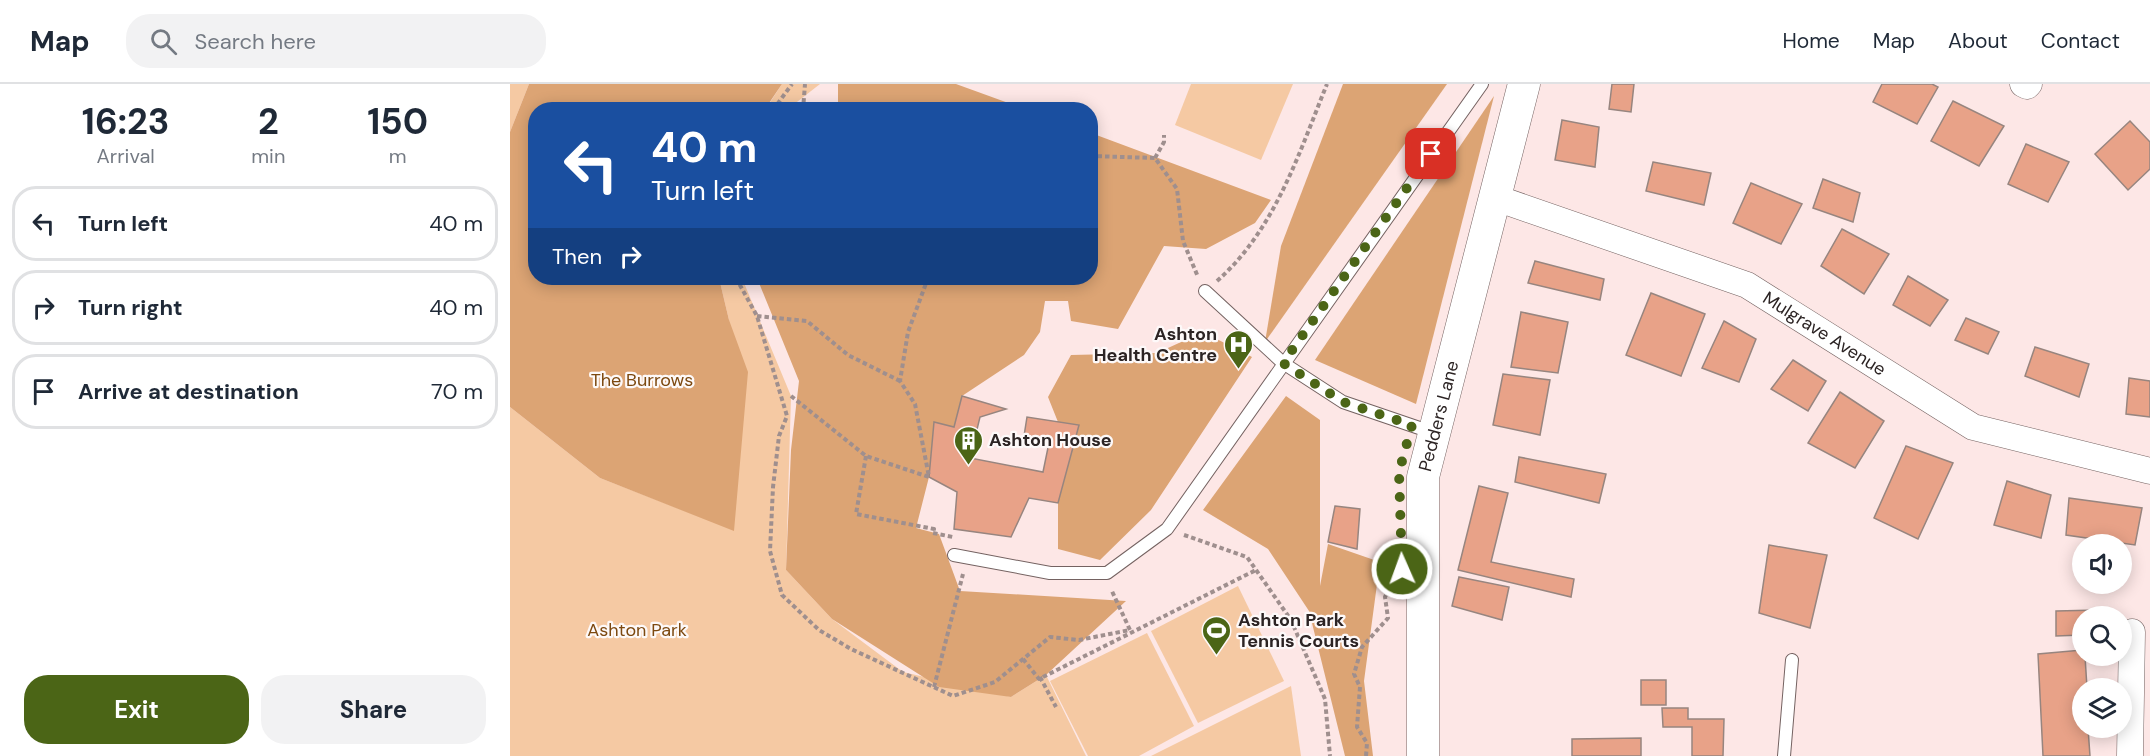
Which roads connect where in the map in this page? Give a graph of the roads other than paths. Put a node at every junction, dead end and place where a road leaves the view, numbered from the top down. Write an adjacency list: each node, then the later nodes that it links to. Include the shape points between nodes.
1 (1482, 84): 7 (lane)
2 (1524, 84): 5 (street, Pedders Lane)
3 (2023, 84): 4 (street)
4 (2029, 84)
5 (1496, 198): 8 (street, Pedders Lane); 9 (street, Mulgrave Avenue, via 1747,285 1972,428)
6 (1205, 291): 7 (lane)
7 (1283, 363): 8 (lane, via 1343,402); 10 (lane, via 1167,529 1107,573 1050,573)
8 (1434, 433): 13 (street, Pedders Lane, via 1423,477)
9 (2150, 471)
10 (961, 556)
11 (1792, 660): 14 (lane)
12 (2131, 666): 15 (street)
13 (1423, 756)
14 (1784, 756)
15 (2130, 756)

